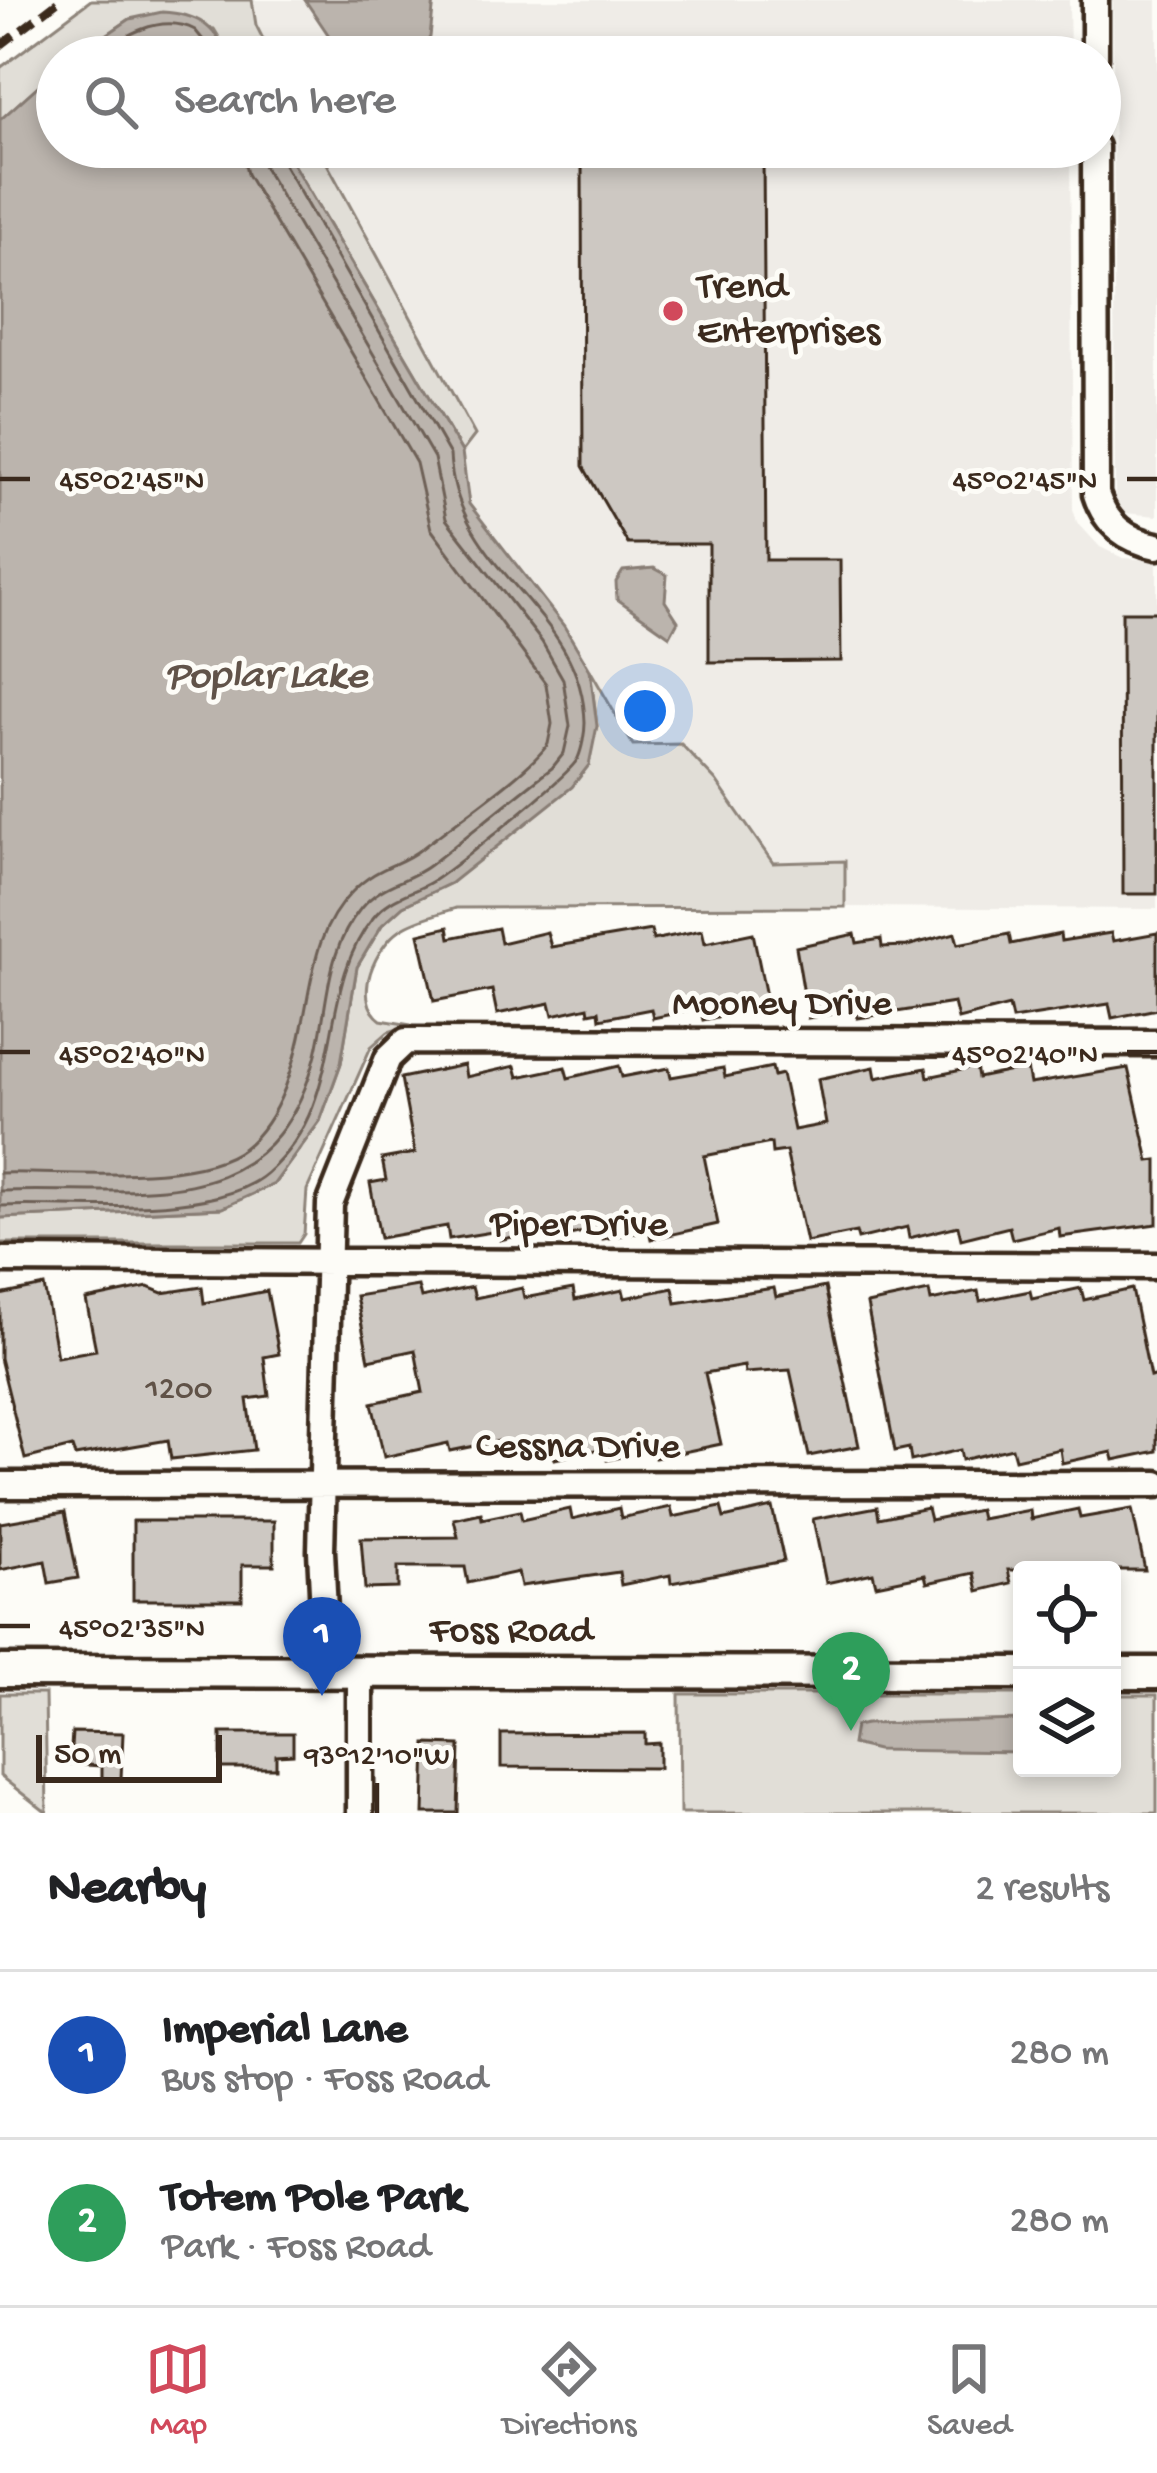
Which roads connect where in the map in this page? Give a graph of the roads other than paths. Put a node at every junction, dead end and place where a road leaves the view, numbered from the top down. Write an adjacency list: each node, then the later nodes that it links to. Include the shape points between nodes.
1 (1094, 0): 2 (street)
2 (1095, 36)
3 (1095, 168): 4 (street, via 1096,494 1102,513 1130,541)
4 (1157, 545)
5 (1157, 1043): 7 (street, Mooney Drive, via 406,1042 388,1058 330,1204)
6 (0, 1260): 7 (street, Piper Drive)
7 (324, 1262): 8 (street, Piper Drive); 11 (street)
8 (1157, 1266)
9 (1157, 1484): 11 (street, Cessna Drive)
10 (0, 1485): 11 (street, Cessna Drive)
11 (323, 1486): 13 (street)
12 (0, 1671): 13 (street, Foss Road)
13 (327, 1672): 14 (street, Foss Road)
14 (360, 1672): 15 (street, Foss Road); 18 (street)
15 (1013, 1673)
16 (1121, 1673): 17 (street)
17 (1157, 1673)
18 (360, 1813)

